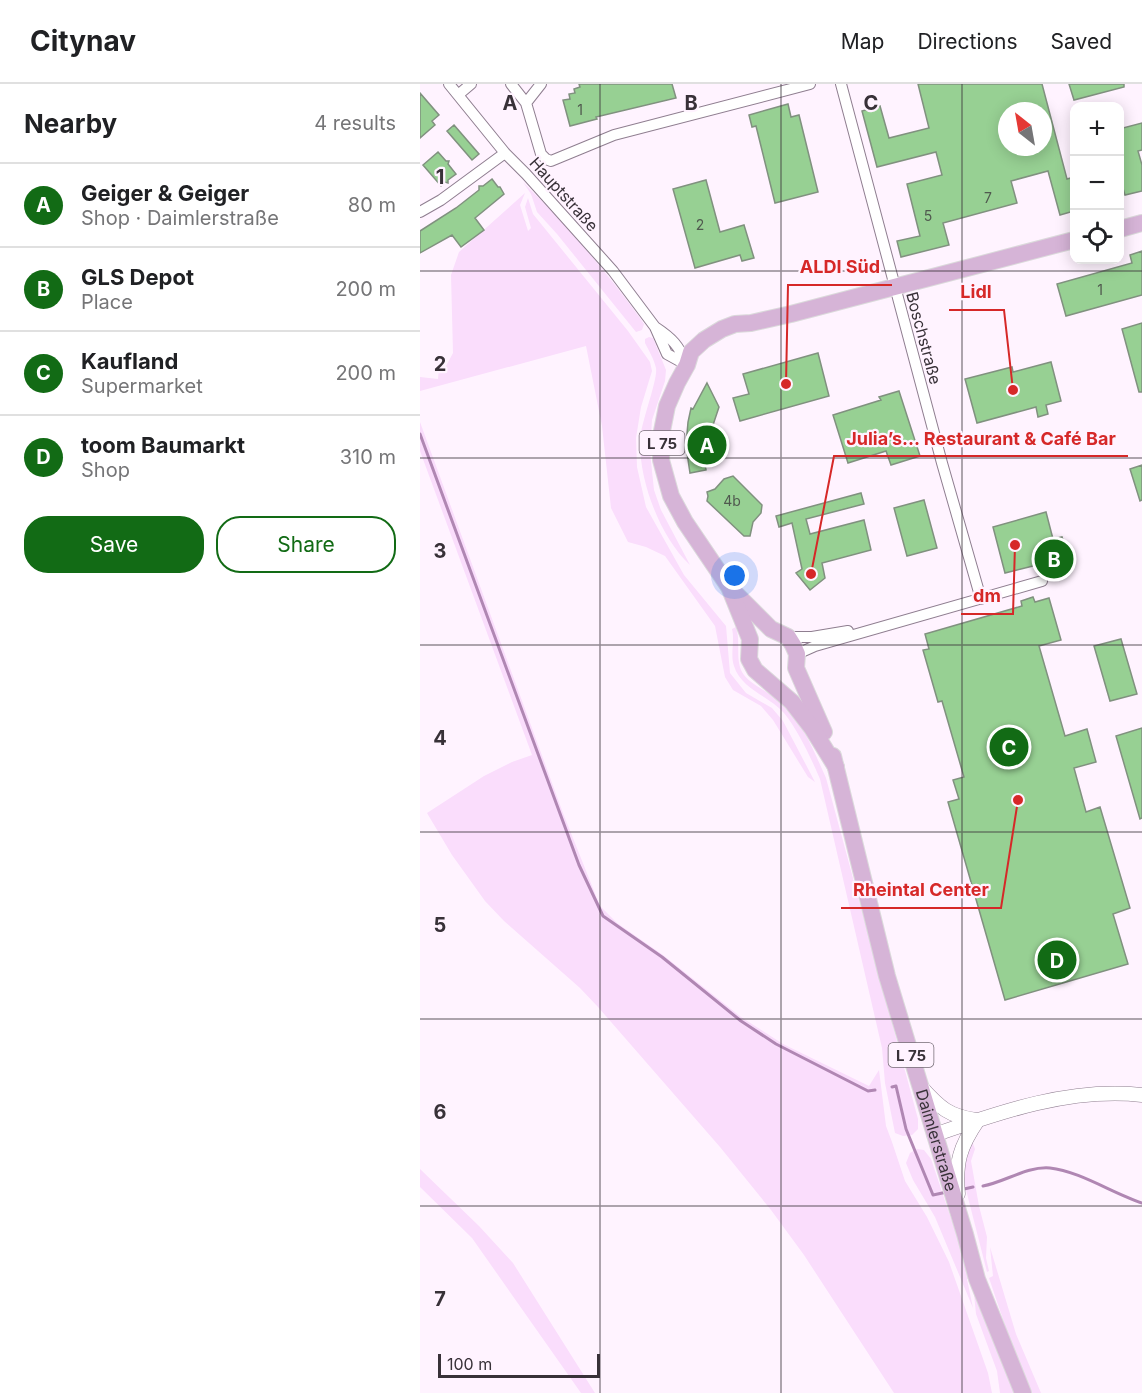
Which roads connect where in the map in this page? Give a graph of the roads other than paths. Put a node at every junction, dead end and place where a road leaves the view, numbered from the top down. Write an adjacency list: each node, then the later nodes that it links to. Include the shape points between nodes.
1 (449, 84): 7 (street, Hauptstraße)
2 (471, 84): 7 (street)
3 (511, 84): 8 (street)
4 (541, 84): 8 (street)
5 (810, 84): 8 (street, via 614,135 551,160 542,153)
6 (841, 84): 14 (street, Boschstraße)
7 (458, 95): 9 (street, Hauptstraße)
8 (526, 103)
9 (505, 153): 10 (street); 15 (street, Hauptstraße, via 613,270 655,327 667,354)
10 (420, 212)
11 (1142, 223): 12 (main road)
12 (1124, 227)
13 (1070, 241): 14 (main road)
14 (894, 286): 15 (main road, via 751,323); 18 (street, Boschstraße)
15 (687, 364): 17 (main road, Daimlerstraße / L 75, via 667,406 661,460 671,496)
16 (1042, 581): 18 (street)
17 (729, 587): 19 (main road, Daimlerstraße / L 75); 22 (main road, Daimlerstraße / L 75)
18 (981, 599): 20 (street)
19 (771, 630): 21 (main road, Daimlerstraße / L 75); 22 (main road)
20 (875, 630): 21 (street); 23 (street, via 815,646)
21 (788, 637): 23 (main road, Daimlerstraße / L 75)
22 (750, 639): 24 (main road, Daimlerstraße / L 75, via 749,659)
23 (796, 661): 24 (main road, via 787,677); 25 (main road, Daimlerstraße / L 75)
24 (768, 680): 25 (main road, Daimlerstraße / L 75, via 806,719)
25 (836, 767): 26 (main road, Daimlerstraße / L 75, via 887,976)
26 (921, 1086): 28 (street, via 945,1111); 29 (main road, Daimlerstraße / L 75)
27 (1142, 1095): 28 (street, via 1121,1092 1055,1099)
28 (978, 1120): 29 (street); 30 (street, via 958,1157)
29 (934, 1135): 30 (main road, Daimlerstraße / L 75)
30 (959, 1216): 31 (main road, Daimlerstraße / L 75, via 976,1279)
31 (1023, 1393)

